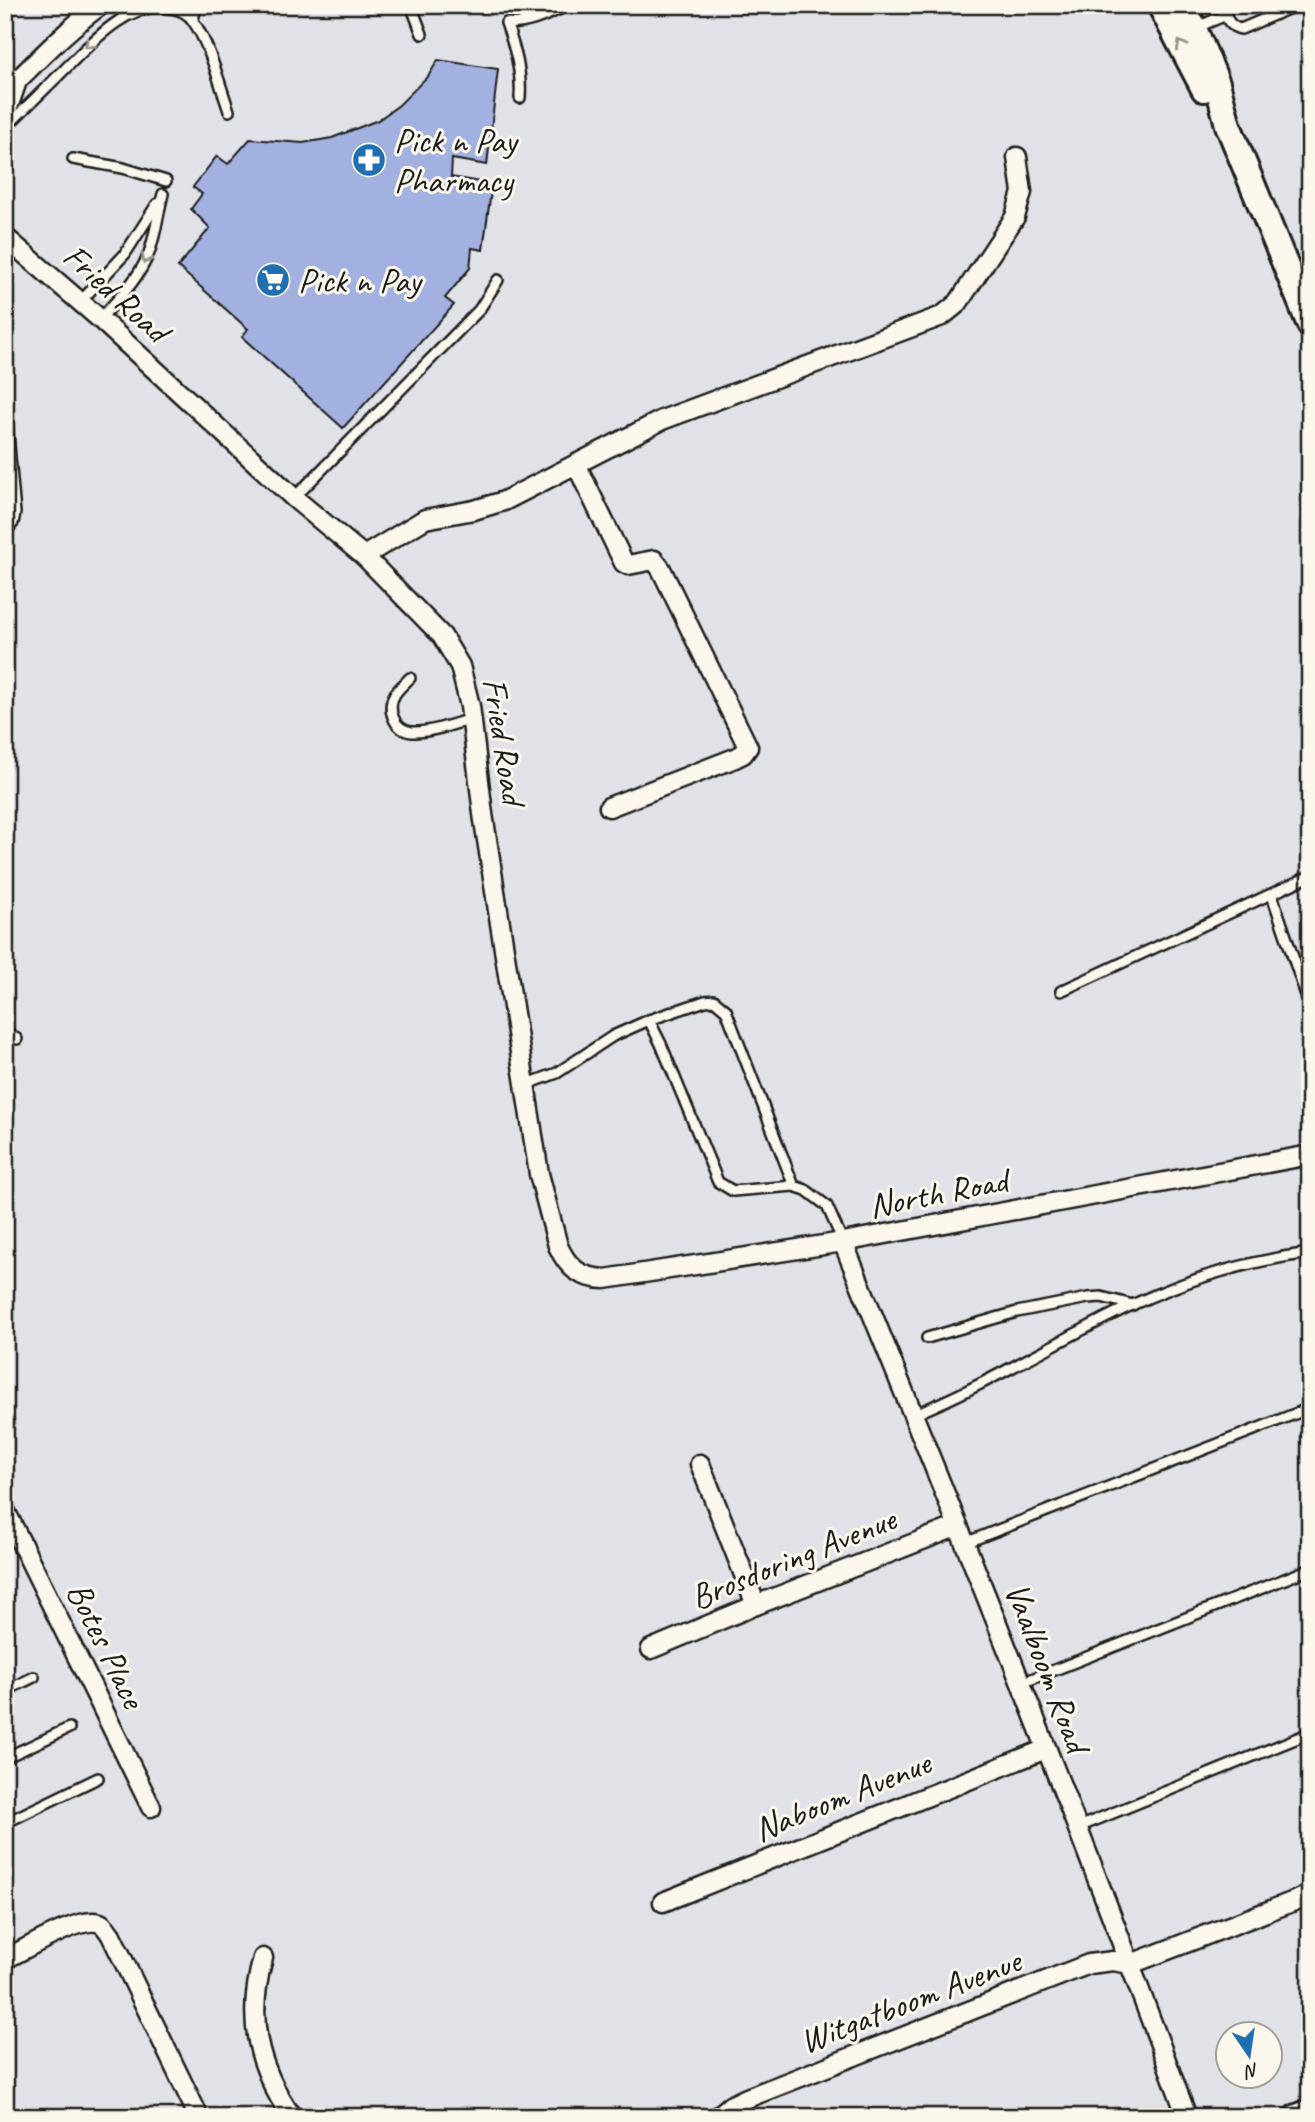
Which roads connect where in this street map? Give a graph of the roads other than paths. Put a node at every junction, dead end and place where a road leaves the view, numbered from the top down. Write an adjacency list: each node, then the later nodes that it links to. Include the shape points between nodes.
1 (101, 5): 8 (street)
2 (197, 5): 11 (lane)
3 (411, 5): 12 (lane)
4 (569, 5): 14 (lane, via 537,18 506,23 516,51)
5 (1160, 5): 17 (main road, one-way to 5)
6 (1221, 5): 9 (lane)
7 (1297, 5): 9 (lane, via 1241,29 1234,28)
8 (74, 13): 13 (street)
9 (1226, 15): 10 (lane)
10 (1189, 17): 17 (main road, via 1217,83)
11 (193, 19): 15 (lane); 18 (lane, one-way to 18, via 162,6 115,24 84,48)
12 (422, 34)
13 (11, 87): 16 (street)
14 (520, 98)
15 (229, 111)
16 (5, 116)
17 (1228, 125): 26 (main road)
18 (5, 128)
19 (1017, 157): 29 (street, via 1023,192 1015,216 958,303 942,316 662,421)
20 (73, 159): 21 (lane)
21 (166, 181)
22 (5, 237): 24 (street, Fried Road)
23 (498, 280): 31 (lane, via 479,310)
24 (80, 302): 25 (street, Fried Road); 25 (lane, one-way to 25, via 124,254 163,194 144,265)
25 (100, 319): 31 (street, Fried Road)
26 (1310, 325)
27 (5, 401): 28 (lane)
28 (6, 424): 30 (lane)
29 (576, 464): 33 (street, via 504,501 425,519); 36 (street, via 624,563 654,560 661,569 748,747 735,758)
30 (9, 480): 32 (lane, via 15,513)
31 (294, 498): 33 (street, Fried Road)
32 (5, 532)
33 (364, 556): 35 (street, Fried Road, via 442,636 460,666)
34 (410, 678): 35 (lane, via 391,704 391,715 401,729 421,732)
35 (471, 719): 44 (street, Fried Road)
36 (609, 807)
37 (1310, 876): 38 (lane)
38 (1272, 895): 39 (lane); 40 (lane)
39 (1061, 991)
40 (1310, 1007)
41 (649, 1020): 44 (lane, via 613,1036 557,1073); 46 (lane, via 718,1182 733,1191); 46 (lane, via 705,1001 714,1000 726,1010)
42 (5, 1031): 43 (lane)
43 (17, 1039)
44 (525, 1085): 49 (street, Fried Road, via 551,1227 563,1257)
45 (1310, 1155): 47 (street, North Road)
46 (794, 1186): 47 (lane, via 827,1206)
47 (843, 1242): 49 (street, North Road, via 605,1279); 53 (street, Vaalboom Road)
48 (1310, 1253): 50 (lane, via 1238,1266)
49 (576, 1272)
50 (1133, 1305): 51 (lane, via 1088,1298 1017,1312); 53 (lane)
51 (927, 1338)
52 (1310, 1408): 56 (lane)
53 (913, 1415): 56 (street, Vaalboom Road)
54 (700, 1464): 58 (street)
55 (5, 1510): 68 (street, Botes Place)
56 (962, 1535): 58 (street, Brosdoring Avenue); 61 (street, Vaalboom Road)
57 (1310, 1569): 61 (lane)
58 (756, 1605): 59 (street, Brosdoring Avenue)
59 (651, 1649)
60 (34, 1677): 62 (lane)
61 (1019, 1684): 65 (street, Vaalboom Road)
62 (5, 1691)
63 (69, 1728): 66 (lane)
64 (1310, 1733): 70 (lane)
65 (1046, 1749): 70 (street, Vaalboom Road); 72 (street, Naboom Avenue)
66 (5, 1758)
67 (98, 1778): 69 (lane)
68 (151, 1807)
69 (5, 1823)
70 (1076, 1828): 75 (street, Vaalboom Road)
71 (1310, 1895): 75 (street)
72 (663, 1902)
73 (263, 1958): 78 (street, via 255,1998 258,2048 266,2073)
74 (5, 1959): 77 (street, via 76,1925 91,1922 107,1928)
75 (1131, 1964): 79 (street, Witgatboom Avenue, via 1089,1964 747,2098); 80 (street, Vaalboom Road)
76 (1310, 2112): 81 (main road)
77 (196, 2117)
78 (292, 2117)
79 (717, 2117)
80 (1187, 2117)
81 (1297, 2117)

